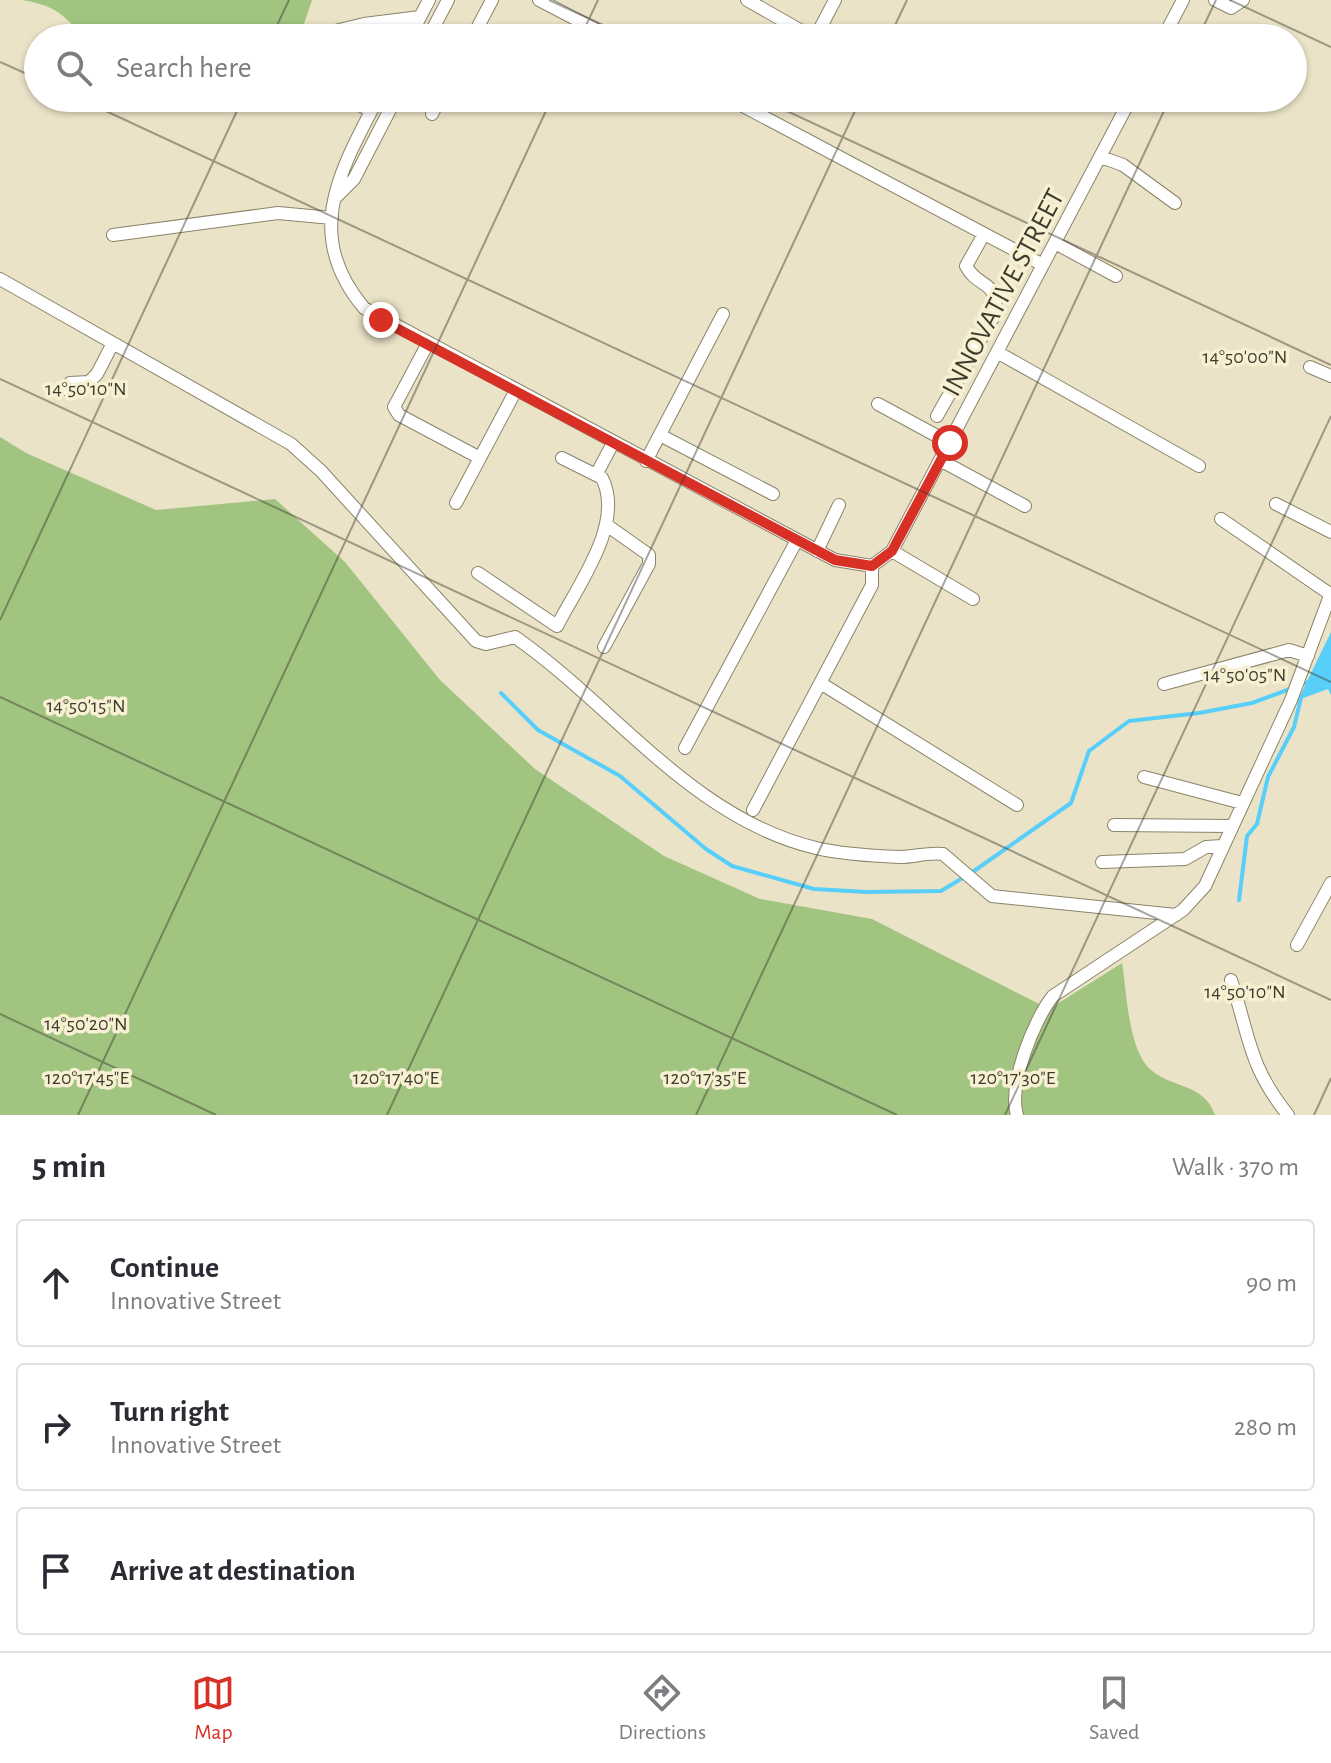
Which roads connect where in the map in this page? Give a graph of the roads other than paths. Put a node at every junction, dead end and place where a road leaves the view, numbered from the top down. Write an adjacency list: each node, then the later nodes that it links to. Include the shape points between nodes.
1 (429, 0): 10 (street)
2 (448, 0): 13 (street)
3 (492, 0): 14 (street)
4 (539, 0): 15 (street)
5 (747, 0): 16 (street)
6 (835, 0): 17 (street)
7 (1183, 0): 18 (street)
8 (1215, 0): 9 (street, via 1231,8)
9 (1243, 0)
10 (420, 17): 11 (street); 12 (street)
11 (364, 24)
12 (416, 24)
13 (435, 24)
14 (479, 24)
15 (585, 24)
16 (789, 24)
17 (822, 24)
18 (1170, 24)
19 (370, 112): 24 (street, via 339,172)
20 (389, 112): 24 (street, via 354,179)
21 (754, 112): 27 (street)
22 (1124, 112): 23 (street, INNOVATIVE STREET)
23 (1101, 157): 25 (street, via 1123,165); 29 (street, INNOVATIVE STREET)
24 (337, 196): 26 (street)
25 (1175, 203)
26 (332, 218): 28 (street, via 278,213); 35 (street, via 334,261 350,291 381,320)
27 (984, 234): 30 (street); 41 (street, via 966,266 989,285 997,300 995,314)
28 (113, 235)
29 (1055, 243): 30 (street, INNOVATIVE STREET); 31 (street)
30 (1043, 265): 36 (street, INNOVATIVE STREET)
31 (1116, 276)
32 (0, 279): 34 (street)
33 (723, 314): 45 (street)
34 (113, 343): 39 (street, via 89,382 70,383); 83 (street, via 291,444 476,641 486,644 515,637 627,733 752,827 817,848 901,857 935,853 948,857 992,896)
35 (427, 345): 40 (street); 48 (street, via 394,407 399,415)
36 (997, 352): 43 (street, INNOVATIVE STREET); 52 (street)
37 (1310, 367): 38 (street)
38 (1331, 376)
39 (66, 389)
40 (515, 392): 46 (street); 48 (street)
41 (946, 401): 43 (street); 44 (street)
42 (878, 404): 47 (street)
43 (966, 412): 47 (street, INNOVATIVE STREET)
44 (937, 416)
45 (660, 435): 51 (street); 54 (street)
46 (613, 443): 51 (street); 53 (street)
47 (950, 443): 50 (street, INNOVATIVE STREET)
48 (480, 458): 55 (street)
49 (562, 458): 53 (street)
50 (940, 460): 58 (street); 64 (street, INNOVATIVE STREET)
51 (646, 461): 62 (street)
52 (1199, 466)
53 (596, 475): 60 (street, via 609,492)
54 (773, 494)
55 (456, 503)
56 (1276, 504): 61 (street)
57 (839, 505): 63 (street)
58 (1025, 506)
59 (1221, 519): 67 (street)
60 (608, 526): 66 (street, via 557,626); 69 (street, via 649,555 649,564)
61 (1331, 532)
62 (797, 540): 63 (street); 73 (street)
63 (817, 551): 65 (street, via 844,563)
64 (892, 551): 65 (street, INNOVATIVE STREET); 68 (street)
65 (872, 566): 71 (street, via 872,585)
66 (478, 573)
67 (1331, 594): 70 (street)
68 (973, 599)
69 (604, 647)
70 (1308, 656): 72 (street, via 1289,650); 75 (street)
71 (822, 684): 76 (street); 77 (street)
72 (1164, 684)
73 (685, 748)
74 (1144, 777): 75 (street)
75 (1242, 803): 79 (street)
76 (1017, 805)
77 (753, 810)
78 (1114, 825): 79 (street)
79 (1231, 826): 80 (street)
80 (1222, 846): 81 (street, via 1206,847 1185,859); 83 (street, via 1199,895)
81 (1102, 862)
82 (1331, 883): 84 (street)
83 (1176, 915): 86 (street, via 1053,996 1041,1010 1021,1064)
84 (1297, 945)
85 (1231, 980): 87 (street, via 1253,1061)
86 (1017, 1115)
87 (1288, 1115)

